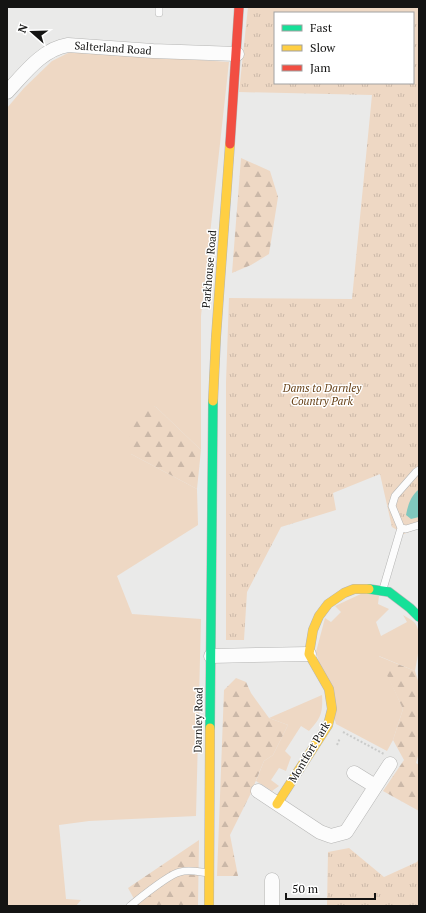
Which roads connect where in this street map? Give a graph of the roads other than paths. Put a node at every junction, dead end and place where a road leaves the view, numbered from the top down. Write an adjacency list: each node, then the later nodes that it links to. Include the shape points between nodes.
1 (239, 7): 2 (main road, Parkhouse Road)
2 (236, 54): 3 (street, Salterland Road, via 58,46 46,53); 7 (main road, Parkhouse Road, via 213,394)
3 (7, 92)
4 (419, 470): 6 (lane, via 395,496 392,506)
5 (419, 525): 6 (lane)
6 (401, 528): 8 (lane)
7 (212, 534): 11 (main road, Darnley Road)
8 (383, 590): 9 (main road); 10 (main road, via 354,589 328,604 318,616)
9 (419, 617)
10 (309, 654): 11 (street); 16 (main road, Montfort Park, via 329,689 332,709 328,725)
11 (211, 656): 17 (main road, Darnley Road)
12 (390, 764): 14 (street)
13 (354, 773): 14 (street)
14 (375, 786): 16 (street, via 346,832 331,836 320,832)
15 (258, 791): 16 (street)
16 (277, 804)
17 (209, 873): 19 (lane, via 179,872); 20 (main road, Darnley Road)
18 (272, 880): 21 (street)
19 (130, 906)
20 (209, 906)
21 (272, 906)

